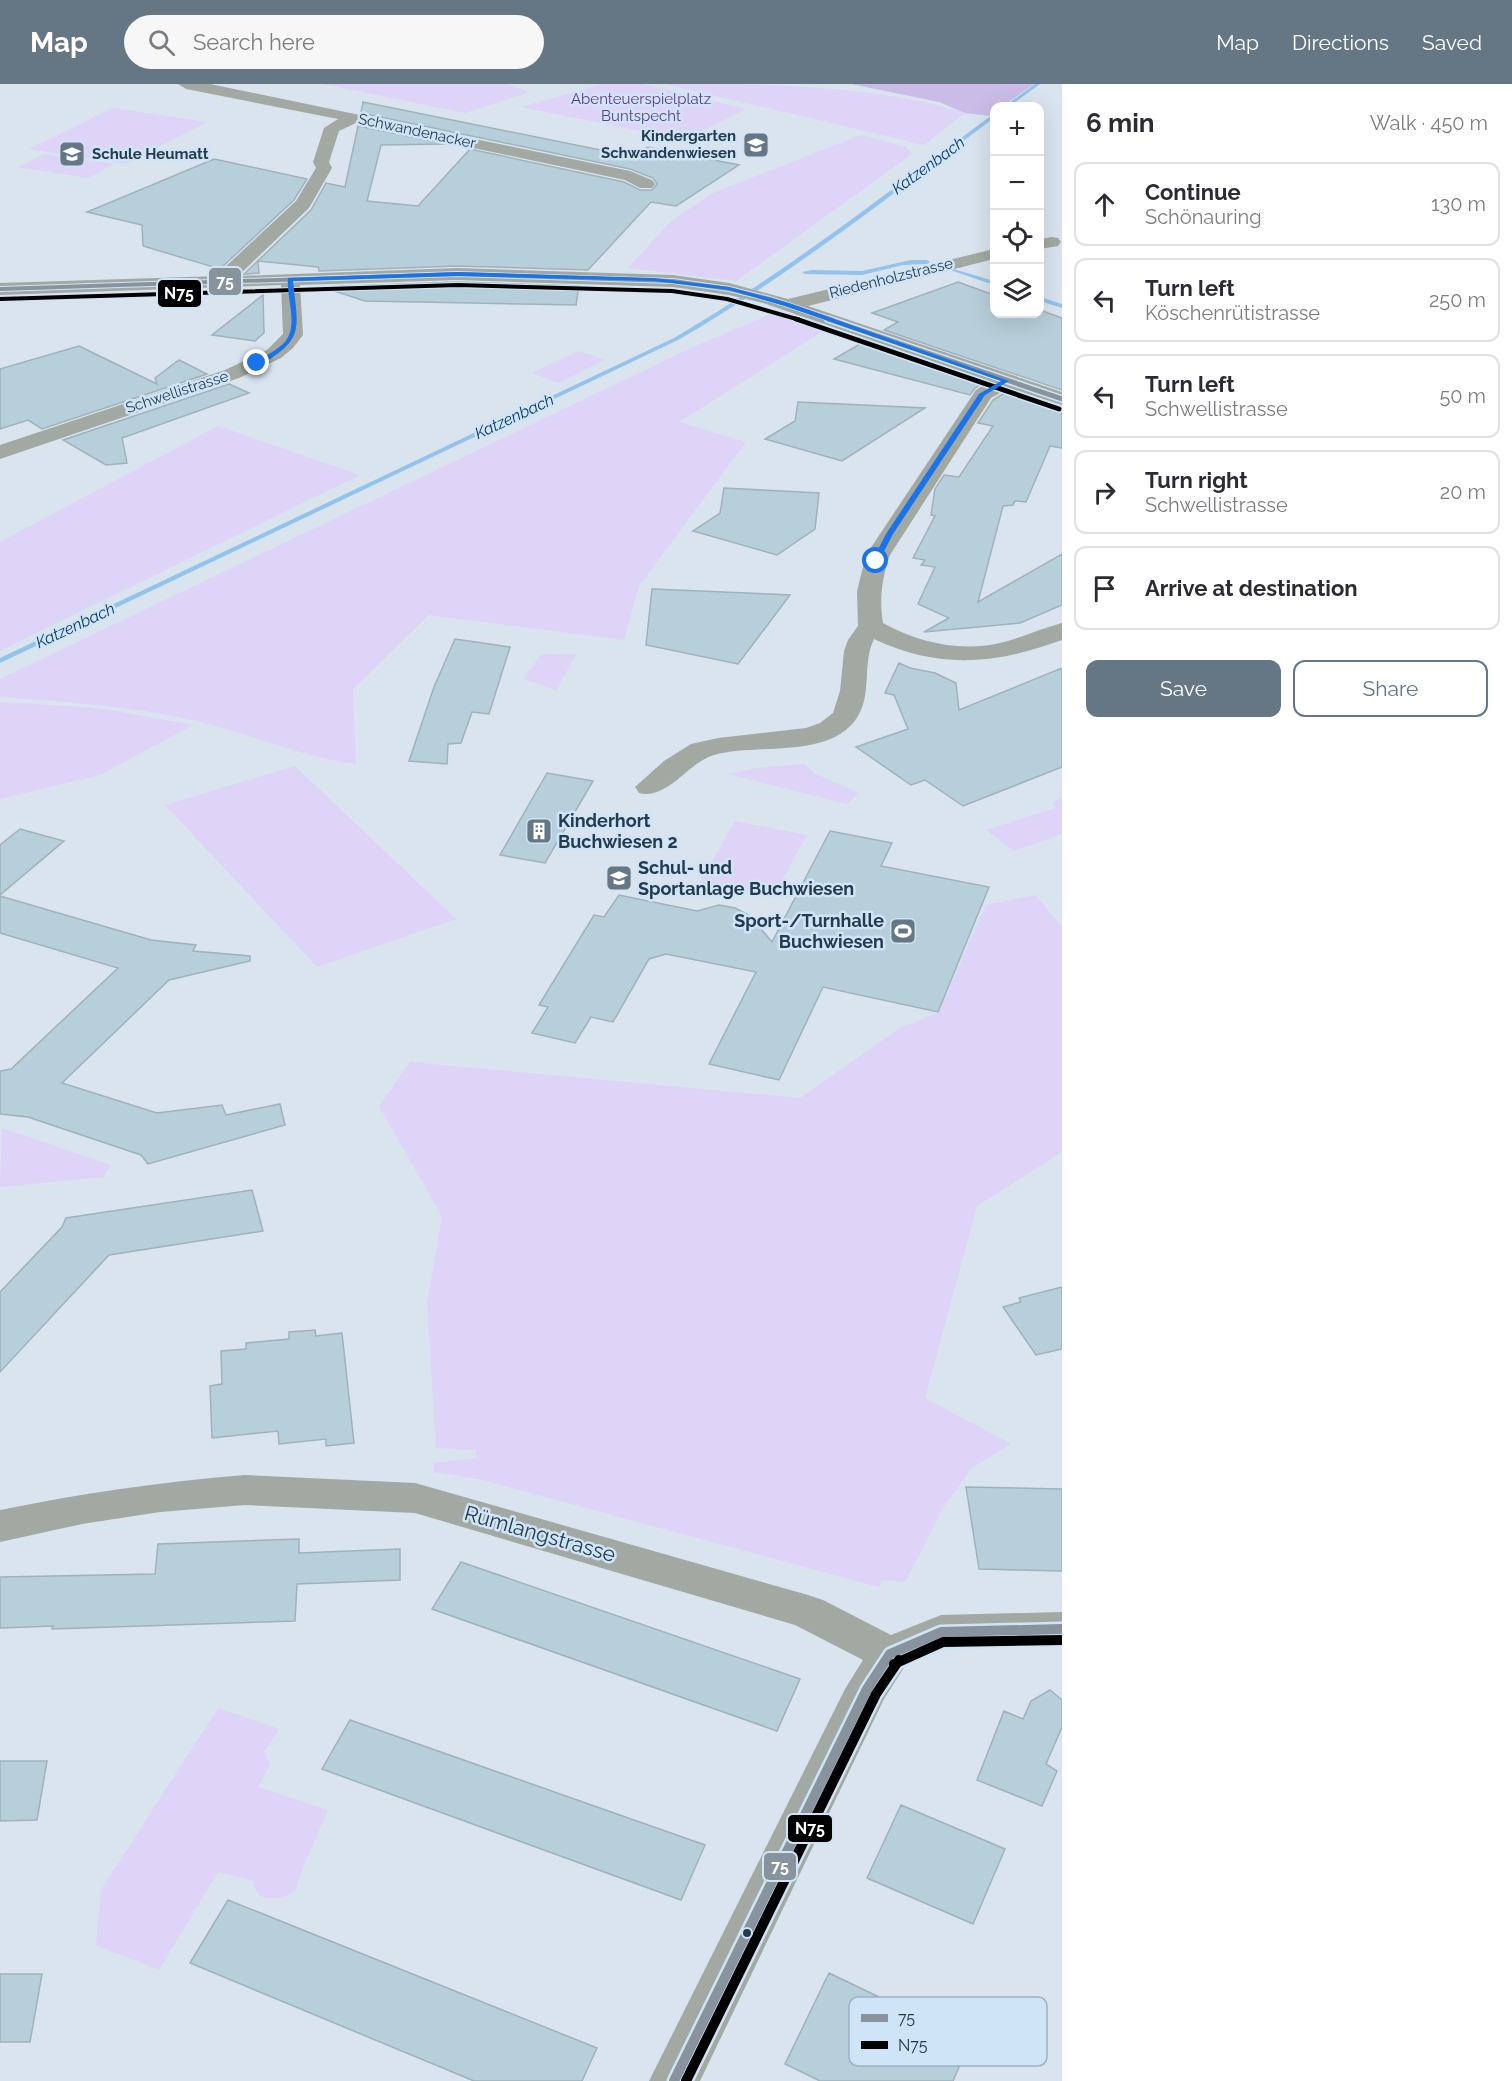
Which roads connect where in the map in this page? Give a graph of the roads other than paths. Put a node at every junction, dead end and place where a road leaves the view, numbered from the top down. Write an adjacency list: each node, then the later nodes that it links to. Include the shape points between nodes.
1 (186, 84): 2 (street, Schwandenacker)
2 (353, 118): 3 (street, Schwandenacker, via 630,176); 6 (street, via 332,128 321,162 324,168 303,204 230,273)
3 (646, 184)
4 (990, 255): 8 (street, Riedenholzstrasse)
5 (290, 279): 6 (street); 8 (street, via 415,274 654,280 737,290); 11 (street, Schwellistrasse, via 293,335 274,354 232,374)
6 (226, 282): 7 (street)
7 (0, 289)
8 (787, 304): 9 (street)
9 (1006, 381): 10 (street); 12 (street, via 982,394 878,555 866,607)
10 (1062, 399)
11 (0, 452)
12 (871, 627): 13 (street, via 904,643 968,654 999,651); 14 (street, via 859,643 852,702 843,717 827,729 800,738 736,743 699,751)
13 (1062, 631)
14 (649, 787)
15 (0, 1526): 17 (street, Rümlangstrasse, via 160,1497 245,1490 415,1498 808,1612)
16 (1062, 1629): 17 (street, via 941,1632)
17 (890, 1654): 18 (street, via 867,1689)
18 (674, 2081)

